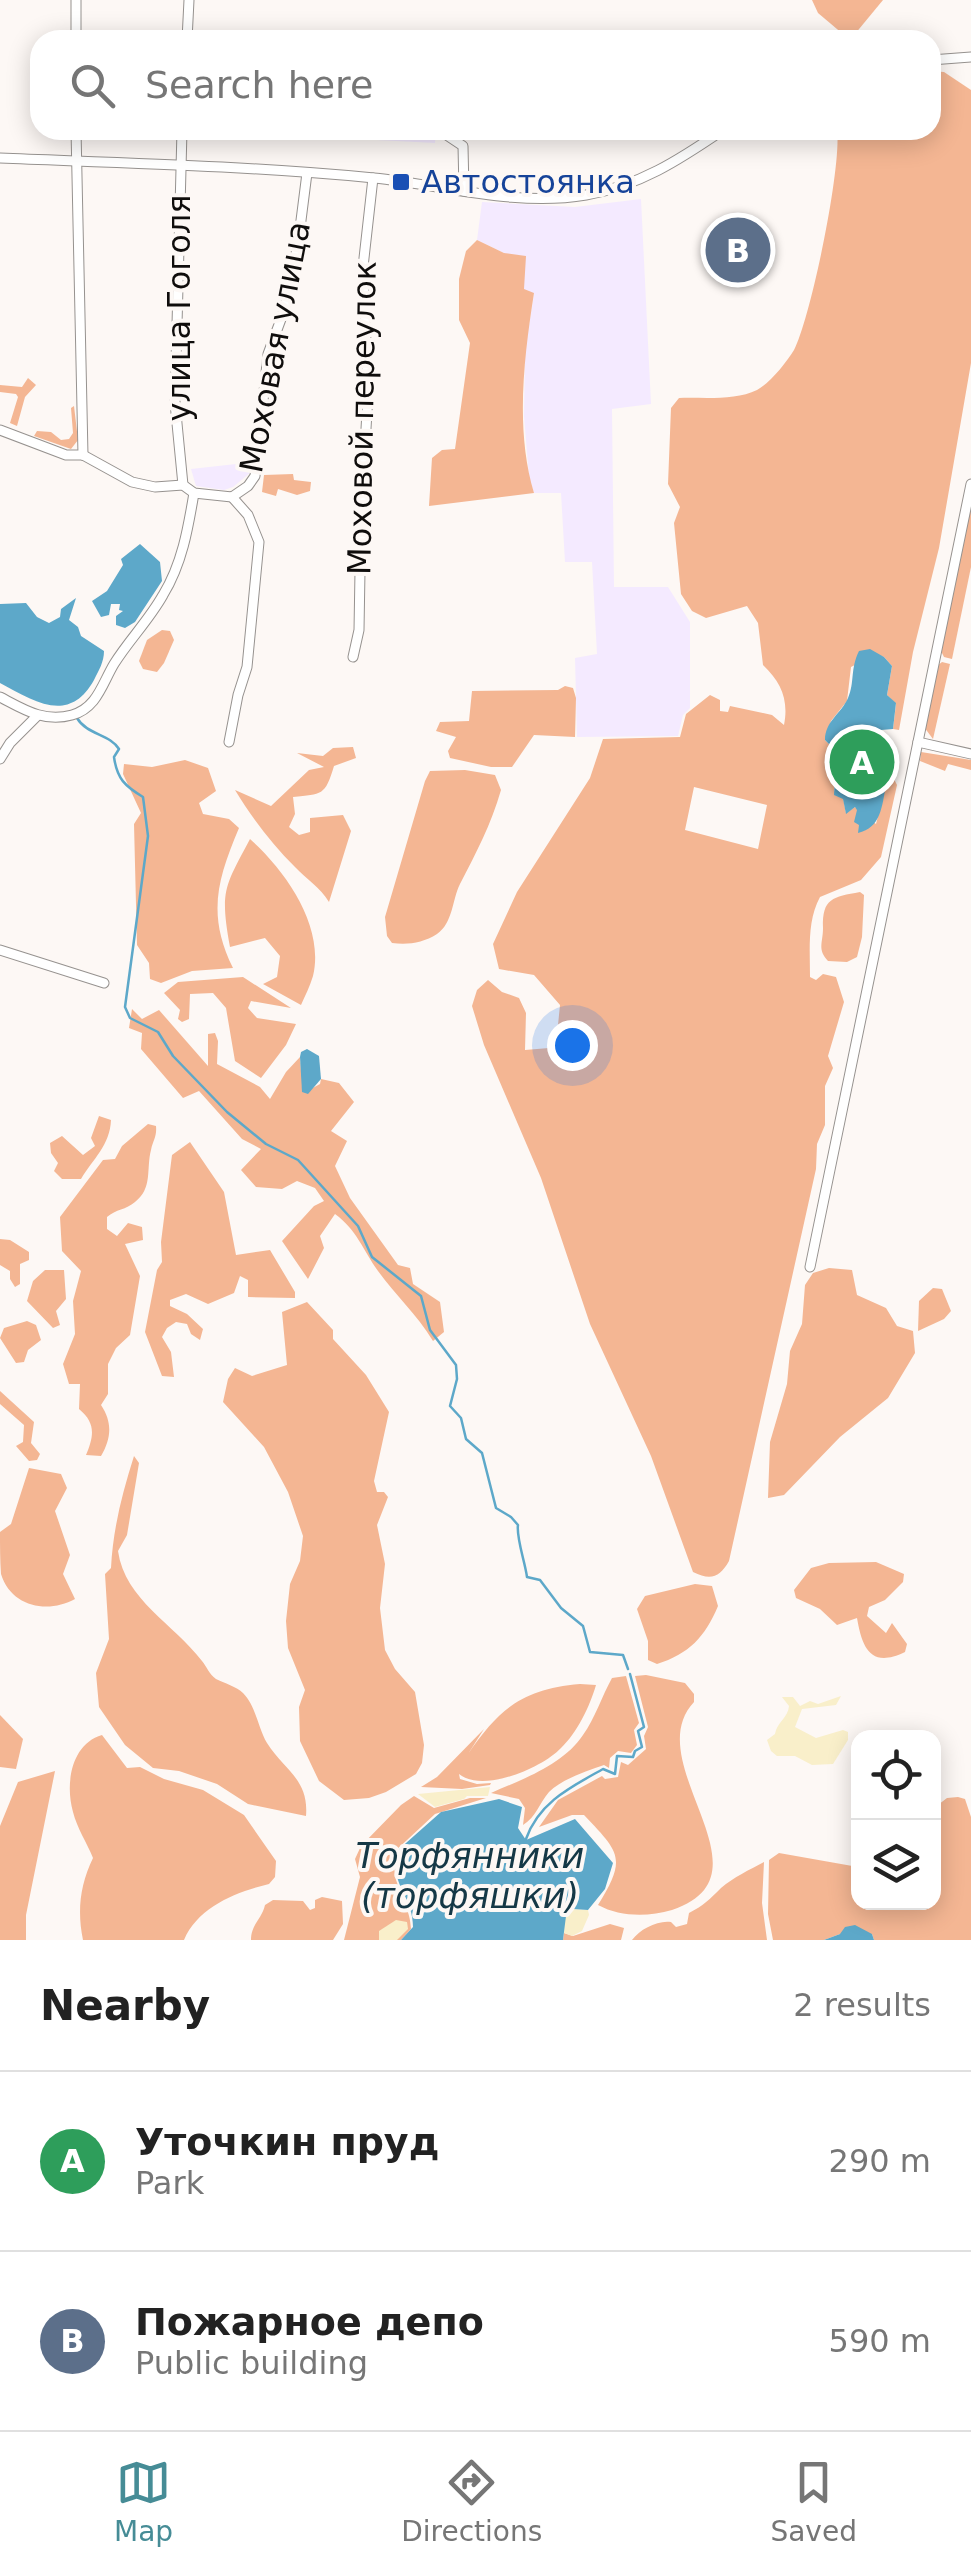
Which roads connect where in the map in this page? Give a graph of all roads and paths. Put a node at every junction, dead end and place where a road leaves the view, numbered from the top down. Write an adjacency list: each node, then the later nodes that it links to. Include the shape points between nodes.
1 (76, 0): 3 (street)
2 (189, 0): 4 (street)
3 (76, 30)
4 (188, 30)
5 (971, 57): 6 (street)
6 (941, 59)
7 (76, 140): 12 (street)
8 (181, 140): 13 (street, улица Гоголя)
9 (453, 140): 16 (street, via 462,146)
10 (707, 140): 16 (street, via 619,188 552,198)
11 (0, 158): 12 (street)
12 (76, 161): 13 (street); 18 (street)
13 (180, 166): 14 (street); 20 (street, улица Гоголя, via 175,403)
14 (307, 173): 15 (street); 22 (street, Моховая улица, via 284,311 268,354 255,476)
15 (373, 178): 16 (street); 23 (street, Моховой переулок, via 363,267 368,395)
16 (464, 191)
17 (0, 430): 18 (street)
18 (83, 455): 20 (street, via 132,482)
19 (971, 484): 27 (street)
20 (183, 485): 21 (street)
21 (194, 493): 22 (street); 25 (street, via 184,548 168,585 96,698 70,716)
22 (232, 497): 26 (street, Моховая улица, via 259,542 247,667)
23 (353, 658)
24 (0, 697): 25 (street)
25 (37, 716): 29 (street)
26 (229, 742)
27 (918, 742): 28 (street); 32 (street)
28 (971, 754)
29 (0, 759)
30 (0, 950): 31 (street)
31 (104, 983)
32 (810, 1266)

